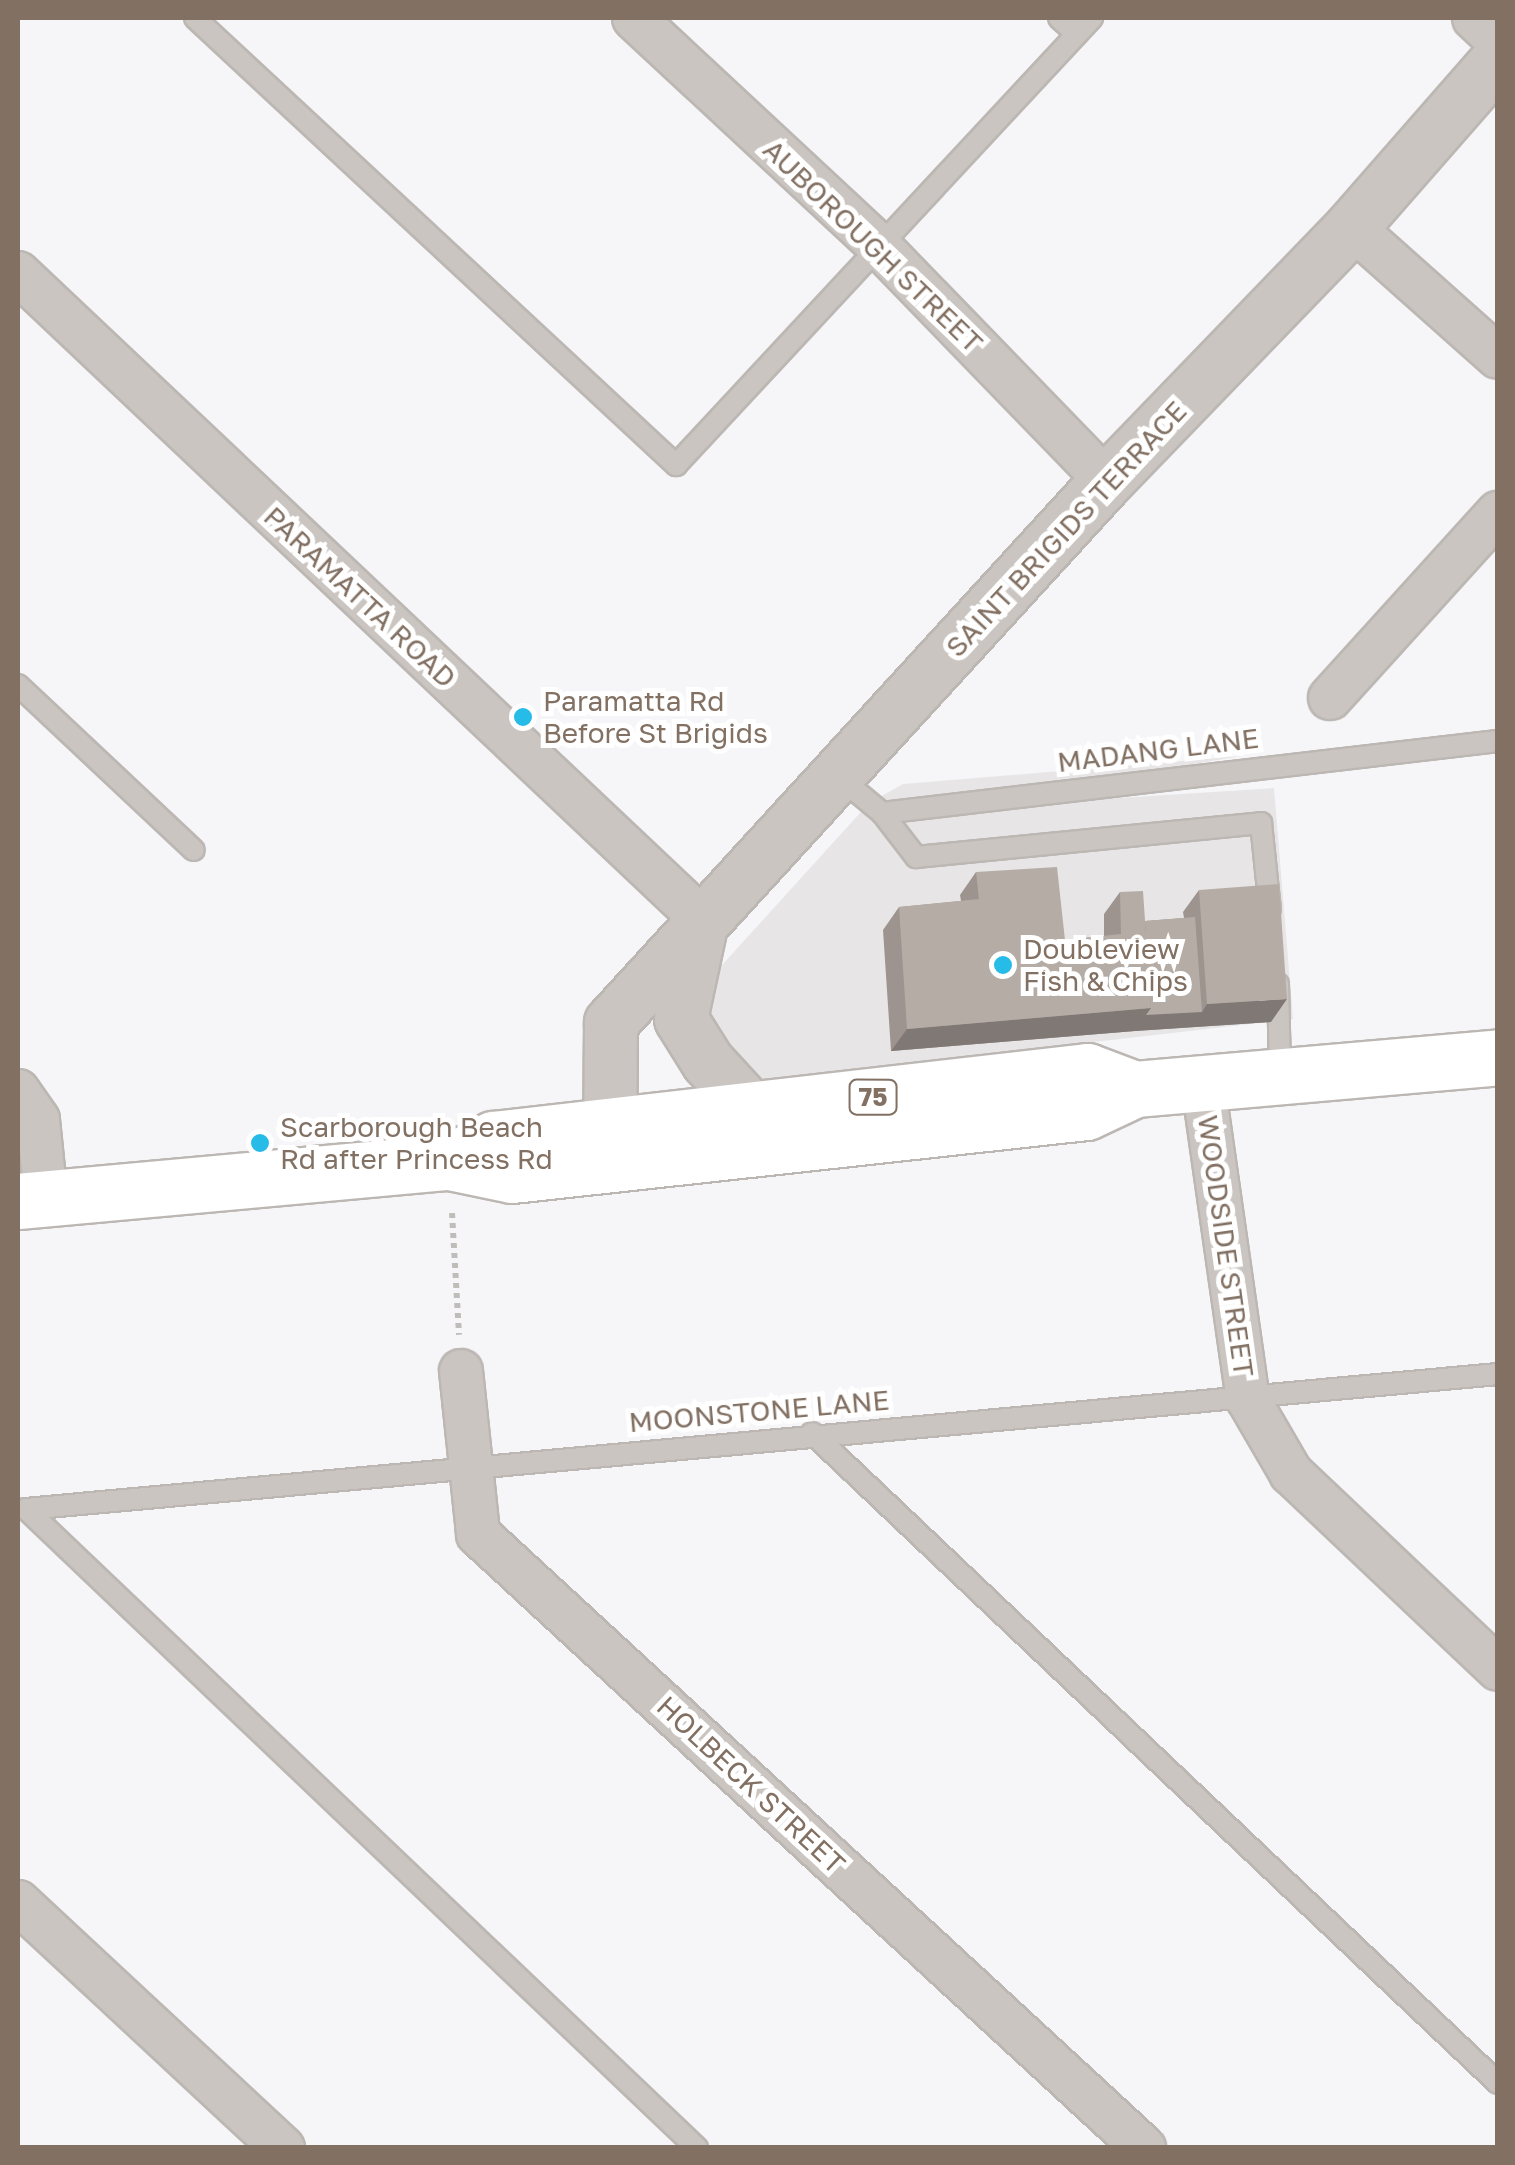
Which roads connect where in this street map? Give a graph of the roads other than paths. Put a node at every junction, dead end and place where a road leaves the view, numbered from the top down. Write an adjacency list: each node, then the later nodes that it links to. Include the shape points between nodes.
1 (195, 18): 10 (lane, via 676,465)
2 (634, 18): 10 (street, AUBOROUGH STREET)
3 (1059, 18): 6 (lane)
4 (1092, 18): 6 (lane)
5 (1474, 18): 7 (street)
6 (1077, 34): 10 (lane)
7 (1498, 40)
8 (1498, 60): 9 (street, SAINT BRIGIDS TERRACE)
9 (1352, 227): 12 (street); 13 (street, SAINT BRIGIDS TERRACE)
10 (879, 246): 13 (street, AUBOROUGH STREET)
11 (18, 274): 21 (street, PARAMATTA ROAD)
12 (1498, 358)
13 (1107, 481): 18 (street, SAINT BRIGIDS TERRACE)
14 (1498, 513): 16 (street)
15 (18, 685): 20 (lane)
16 (1330, 698)
17 (1498, 742): 19 (lane, MADANG LANE)
18 (839, 777): 19 (lane); 21 (street, SAINT BRIGIDS TERRACE)
19 (882, 813): 23 (lane, via 916,857 1262,823)
20 (194, 850)
21 (704, 920): 27 (street, via 681,1019 708,1062); 28 (street, SAINT BRIGIDS TERRACE, via 611,1023)
22 (1498, 1057): 23 (main road, 75)
23 (1280, 1077): 24 (main road, 75)
24 (1203, 1084): 25 (main road, 75); 32 (street, WOODSIDE STREET)
25 (1135, 1090): 27 (main road, 75, via 1087,1070); 28 (main road, 75, via 1086,1112)
26 (18, 1091): 29 (street, via 38,1120)
27 (754, 1112): 28 (main road, 75)
28 (627, 1143): 29 (main road, 75, via 493,1139 451,1187)
29 (32, 1200)
30 (460, 1371): 34 (street, HOLBECK STREET)
31 (1498, 1374): 32 (lane, MOONSTONE LANE)
32 (1248, 1399): 33 (lane, MOONSTONE LANE); 35 (street, WOODSIDE STREET, via 1291,1473)
33 (812, 1433): 34 (lane, MOONSTONE LANE); 37 (lane)
34 (470, 1463): 39 (lane, MOONSTONE LANE, via 26,1509); 40 (street, HOLBECK STREET, via 478,1534)
35 (1498, 1669)
36 (18, 1902): 38 (street)
37 (1498, 2082)
38 (283, 2148)
39 (697, 2148)
40 (1144, 2148)

